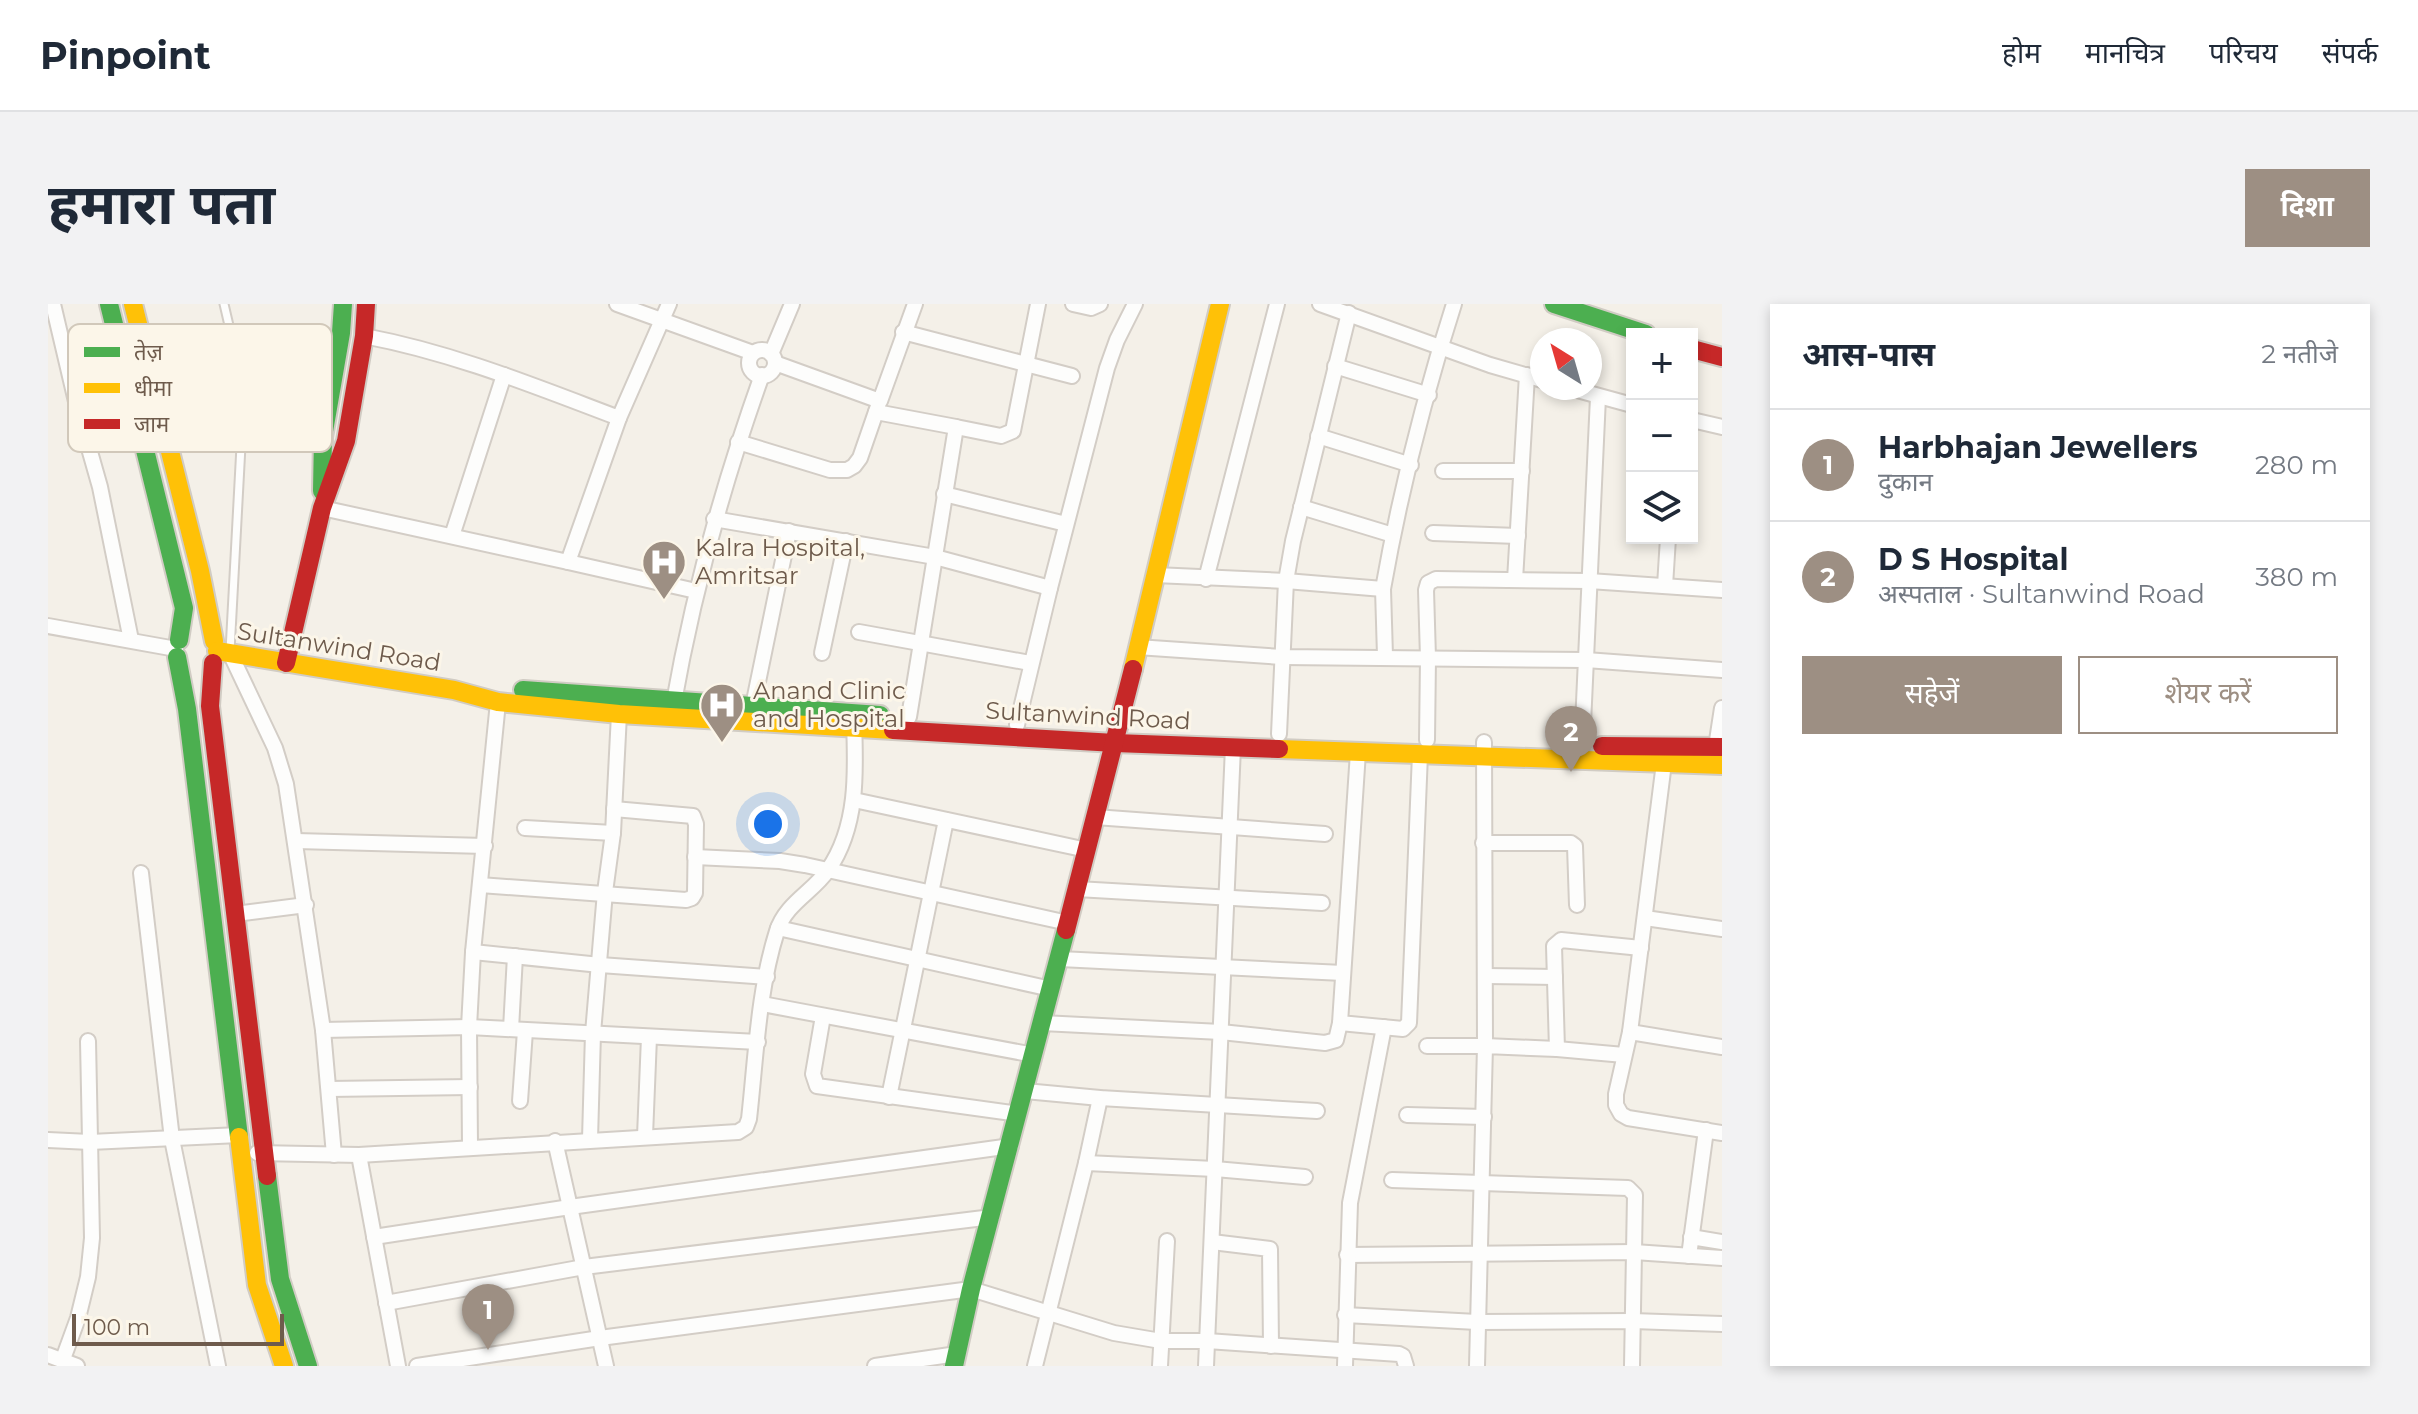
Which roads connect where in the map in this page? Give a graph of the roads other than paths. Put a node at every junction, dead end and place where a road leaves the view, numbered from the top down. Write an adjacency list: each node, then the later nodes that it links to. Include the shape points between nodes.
1 (53, 304): 31 (street)
2 (109, 304): 23 (main road)
3 (133, 304): 24 (main road)
4 (224, 304): 25 (lane)
5 (343, 304): 43 (main road)
6 (366, 304): 28 (main road)
7 (617, 304): 22 (street)
8 (669, 304): 22 (street)
9 (792, 304): 35 (street)
10 (915, 304): 27 (street)
11 (1038, 304): 36 (street)
12 (1073, 304): 13 (street)
13 (1100, 304)
14 (1135, 304): 68 (street, via 1107,368)
15 (1220, 304): 78 (main road)
16 (1277, 304): 79 (street)
17 (1320, 304): 21 (street)
18 (1454, 304): 29 (street)
19 (1554, 304): 20 (main road)
20 (1606, 312): 26 (main road)
21 (1349, 313): 29 (street); 37 (street)
22 (662, 321): 33 (street); 50 (street)
23 (114, 324)
24 (138, 324)
25 (229, 324)
26 (1635, 328)
27 (903, 332): 36 (street); 49 (street)
28 (364, 336): 39 (street, via 418,346); 66 (main road, via 346,441)
29 (1440, 346): 41 (street); 44 (street)
30 (68, 348): 31 (lane)
31 (64, 349): 38 (street)
32 (1698, 351): 34 (main road)
33 (753, 353): 35 (street, via 762,350); 40 (street, via 750,367)
34 (1722, 357)
35 (773, 358): 40 (street, via 771,372); 49 (street)
36 (1026, 363): 42 (street); 52 (street, via 1013,431 1001,436)
37 (1335, 366): 44 (street); 54 (street)
38 (68, 367)
39 (504, 375): 50 (street); 72 (street)
40 (762, 375): 55 (street)
41 (1530, 375)
42 (1072, 376)
43 (332, 386)
44 (1429, 395): 61 (street)
45 (1602, 398): 48 (street)
46 (1532, 400): 63 (street)
47 (1598, 400): 82 (street)
48 (1626, 404)
49 (878, 407): 52 (street); 55 (street, via 860,458 847,470 830,470)
50 (619, 418): 77 (street)
51 (1698, 421): 53 (street)
52 (956, 427): 64 (street)
53 (1722, 427)
54 (1318, 436): 61 (street); 65 (street)
55 (738, 442): 67 (street)
56 (90, 452): 90 (street)
57 (146, 452): 93 (main road, via 184,608)
58 (170, 452): 94 (main road)
59 (239, 452): 94 (lane)
60 (323, 452): 66 (main road)
61 (1411, 465): 71 (street)
62 (1443, 471): 63 (street)
63 (1522, 471): 73 (street)
64 (944, 494): 68 (street); 76 (street)
65 (1301, 507): 71 (street); 81 (street)
66 (322, 508): 72 (street); 100 (main road)
67 (714, 519): 69 (street); 87 (street)
68 (1066, 524): 84 (street)
69 (789, 531): 74 (street); 105 (street)
70 (1433, 533): 73 (street)
71 (1393, 535): 85 (street)
72 (452, 536): 77 (street)
73 (1518, 536): 80 (street)
74 (846, 541): 76 (street); 95 (street)
75 (1668, 544): 83 (street)
76 (935, 557): 84 (street); 91 (street)
77 (568, 562): 87 (street)
78 (1155, 575): 79 (street); 92 (main road)
79 (1206, 579): 81 (street)
80 (1515, 580): 82 (street); 98 (street, via 1428,583)
81 (1286, 581): 85 (street); 97 (street)
82 (1589, 581): 83 (street); 99 (street)
83 (1665, 586): 86 (street)
84 (1050, 588): 101 (street)
85 (1383, 589): 96 (street)
86 (1722, 590)
87 (696, 591): 106 (street)
88 (48, 626): 90 (street)
89 (859, 632): 91 (street)
90 (131, 640): 93 (street)
91 (921, 642): 101 (street); 109 (street)
92 (1137, 647): 97 (street); 113 (main road)
93 (177, 649): 94 (main road, via 194,630 202,631); 94 (main road, via 182,665 190,670 206,669); 201 (main road)
94 (218, 652): 100 (main road, Sultanwind Road); 129 (street, via 275,748); 144 (main road, via 210,706)
95 (822, 653)
96 (1385, 656): 97 (street); 98 (street)
97 (1282, 657): 112 (street)
98 (1428, 658): 99 (street); 116 (street)
99 (1586, 660): 102 (street); 114 (street)
100 (286, 663): 103 (main road, Sultanwind Road)
101 (1030, 663): 111 (street)
102 (1722, 670)
103 (454, 690): 104 (main road, Sultanwind Road); 106 (main road, Sultanwind Road, via 496,688)
104 (498, 702): 108 (main road, Sultanwind Road); 131 (street)
105 (753, 706): 106 (main road, Sultanwind Road); 110 (main road, Sultanwind Road)
106 (673, 708): 108 (main road, Sultanwind Road); 110 (main road, Sultanwind Road)
107 (1722, 708): 119 (street)
108 (619, 714): 122 (street)
109 (909, 717): 110 (main road, Sultanwind Road); 111 (main road, Sultanwind Road)
110 (854, 720): 113 (main road, Sultanwind Road); 121 (street)
111 (1017, 725): 113 (main road, Sultanwind Road)
112 (1279, 734): 113 (main road, Sultanwind Road); 116 (main road, Sultanwind Road)
113 (1117, 736): 115 (main road, Sultanwind Road); 123 (main road)
114 (1582, 746): 117 (main road); 120 (main road)
115 (1233, 747): 118 (main road, Sultanwind Road); 125 (street)
116 (1423, 747): 117 (main road, Sultanwind Road); 118 (main road, Sultanwind Road); 166 (street, via 1409,1023 1403,1029)
117 (1483, 749): 120 (main road, Sultanwind Road); 130 (street)
118 (1358, 752): 156 (street)
119 (1720, 753): 120 (main road, Sultanwind Road)
120 (1665, 755): 145 (street)
121 (854, 800): 124 (street); 134 (street)
122 (614, 809): 127 (street); 133 (street, via 693,816)
123 (1095, 817): 125 (street); 132 (main road)
124 (946, 820): 132 (street); 139 (street)
125 (1230, 827): 128 (street); 140 (street)
126 (525, 828): 127 (street)
127 (613, 833): 138 (street)
128 (1325, 834)
129 (296, 841): 131 (street); 142 (street)
130 (1483, 843): 143 (street, via 1571,843); 157 (street)
131 (485, 846): 136 (street)
132 (1087, 850): 137 (main road)
133 (695, 857): 134 (street, via 780,861); 138 (street, via 692,898)
134 (828, 871): 139 (street); 147 (street)
135 (141, 873): 196 (street)
136 (480, 885): 138 (street); 150 (street)
137 (1077, 889): 140 (street); 146 (main road)
138 (605, 892): 154 (street)
139 (932, 894): 146 (street); 152 (street)
140 (1227, 895): 141 (street); 155 (street)
141 (1322, 903)
142 (306, 905): 144 (street); 167 (street)
143 (1577, 905)
144 (235, 914): 204 (main road)
145 (1645, 918): 148 (street); 149 (street)
146 (1068, 923): 153 (main road)
147 (778, 928): 152 (street); 158 (street)
148 (1722, 929)
149 (1641, 948): 159 (street, via 1561,940 1554,946); 171 (street)
150 (473, 952): 151 (street); 165 (street)
151 (515, 956): 154 (street); 168 (street)
152 (917, 959): 160 (street); 169 (street)
153 (1060, 959): 155 (street); 160 (main road)
154 (600, 965): 158 (street); 172 (street)
155 (1224, 966): 156 (street); 170 (street)
156 (1343, 973): 164 (street)
157 (1485, 976): 159 (street); 177 (street)
158 (767, 977): 161 (street)
159 (1555, 977): 179 (street)
160 (1051, 989): 163 (main road)
161 (762, 1004): 162 (street); 175 (street)
162 (823, 1016): 169 (street); 185 (street, via 813,1074 817,1086)
163 (1042, 1023): 170 (street); 180 (main road)
164 (1340, 1023): 166 (street); 170 (street, via 1332,1043)
165 (469, 1027): 167 (street); 168 (street); 182 (street)
166 (1384, 1027): 221 (street, via 1358,1151)
167 (323, 1030): 183 (street)
168 (518, 1030): 172 (street); 187 (street)
169 (902, 1030): 180 (street); 185 (street)
170 (1221, 1032): 188 (street)
171 (1630, 1032): 178 (street); 181 (street)
172 (593, 1033): 173 (street); 197 (street)
173 (649, 1037): 175 (street); 195 (street)
174 (88, 1041): 200 (street)
175 (758, 1042): 195 (street, via 746,1127 738,1132)
176 (1427, 1046): 177 (street)
177 (1485, 1046): 179 (street); 192 (street)
178 (1722, 1047)
179 (1557, 1049): 181 (street)
180 (1034, 1055): 184 (main road)
181 (1624, 1055): 193 (street, via 1616,1094 1621,1114)
182 (470, 1087): 183 (street); 202 (street)
183 (329, 1089): 205 (street)
184 (1025, 1091): 186 (street); 190 (main road)
185 (889, 1097): 190 (street)
186 (1100, 1098): 188 (street); 207 (street)
187 (520, 1101)
188 (1218, 1105): 189 (street); 208 (street)
189 (1317, 1111)
190 (1019, 1114): 203 (main road)
191 (1407, 1115): 192 (street)
192 (1484, 1117): 211 (street)
193 (1706, 1130): 194 (street); 215 (street)
194 (1722, 1133)
195 (645, 1136): 197 (street)
196 (172, 1139): 200 (street); 201 (street); 240 (street)
197 (590, 1139): 199 (street)
198 (48, 1140): 200 (street)
199 (555, 1141): 202 (street); 212 (street)
200 (90, 1142): 237 (street, via 88,1277 78,1318)
201 (240, 1144): 204 (street); 241 (main road, via 257,1285)
202 (470, 1146): 206 (street)
203 (1011, 1146): 212 (street); 213 (main road)
204 (265, 1153): 205 (street); 242 (main road, via 280,1279)
205 (334, 1155): 206 (street)
206 (359, 1155): 214 (street)
207 (1086, 1163): 208 (street); 227 (street)
208 (1215, 1169): 209 (street); 217 (street)
209 (1305, 1177)
210 (1392, 1180): 211 (street)
211 (1482, 1184): 219 (street, via 1628,1188 1635,1195); 220 (street)
212 (570, 1207): 214 (street); 224 (street)
213 (992, 1217): 224 (street); 225 (main road)
214 (374, 1237): 226 (street)
215 (1691, 1237): 218 (street); 222 (street)
216 (1167, 1241): 233 (street)
217 (1212, 1242): 234 (street); 235 (street, via 1270,1249)
218 (1722, 1242)
219 (1634, 1252): 220 (street); 222 (street); 229 (street)
220 (1481, 1254): 221 (street); 230 (street)
221 (1347, 1255): 228 (street)
222 (1689, 1256): 223 (street)
223 (1722, 1258)
224 (584, 1267): 226 (street); 232 (street)
225 (971, 1289): 227 (street); 232 (street); 238 (main road)
226 (386, 1303): 243 (street)
227 (1048, 1314): 233 (street); 247 (street)
228 (1345, 1315): 230 (street); 236 (street)
229 (1632, 1321): 230 (street); 231 (street); 253 (street)
230 (1477, 1322): 252 (street)
231 (1722, 1324)
232 (600, 1338): 244 (street); 245 (street)
233 (1161, 1341): 234 (street); 248 (street)
234 (1207, 1341): 235 (street); 249 (street)
235 (1271, 1346): 236 (street)
236 (1345, 1350): 250 (street); 251 (street, via 1399,1354)
237 (55, 1357): 239 (street)
238 (955, 1360): 246 (street)
239 (77, 1366)
240 (218, 1366)
241 (284, 1366)
242 (308, 1366)
243 (398, 1366)
244 (417, 1366)
245 (606, 1366)
246 (875, 1366)
247 (1035, 1366)
248 (1160, 1366)
249 (1206, 1366)
250 (1345, 1366)
251 (1406, 1366)
252 (1477, 1366)
253 (1632, 1366)

